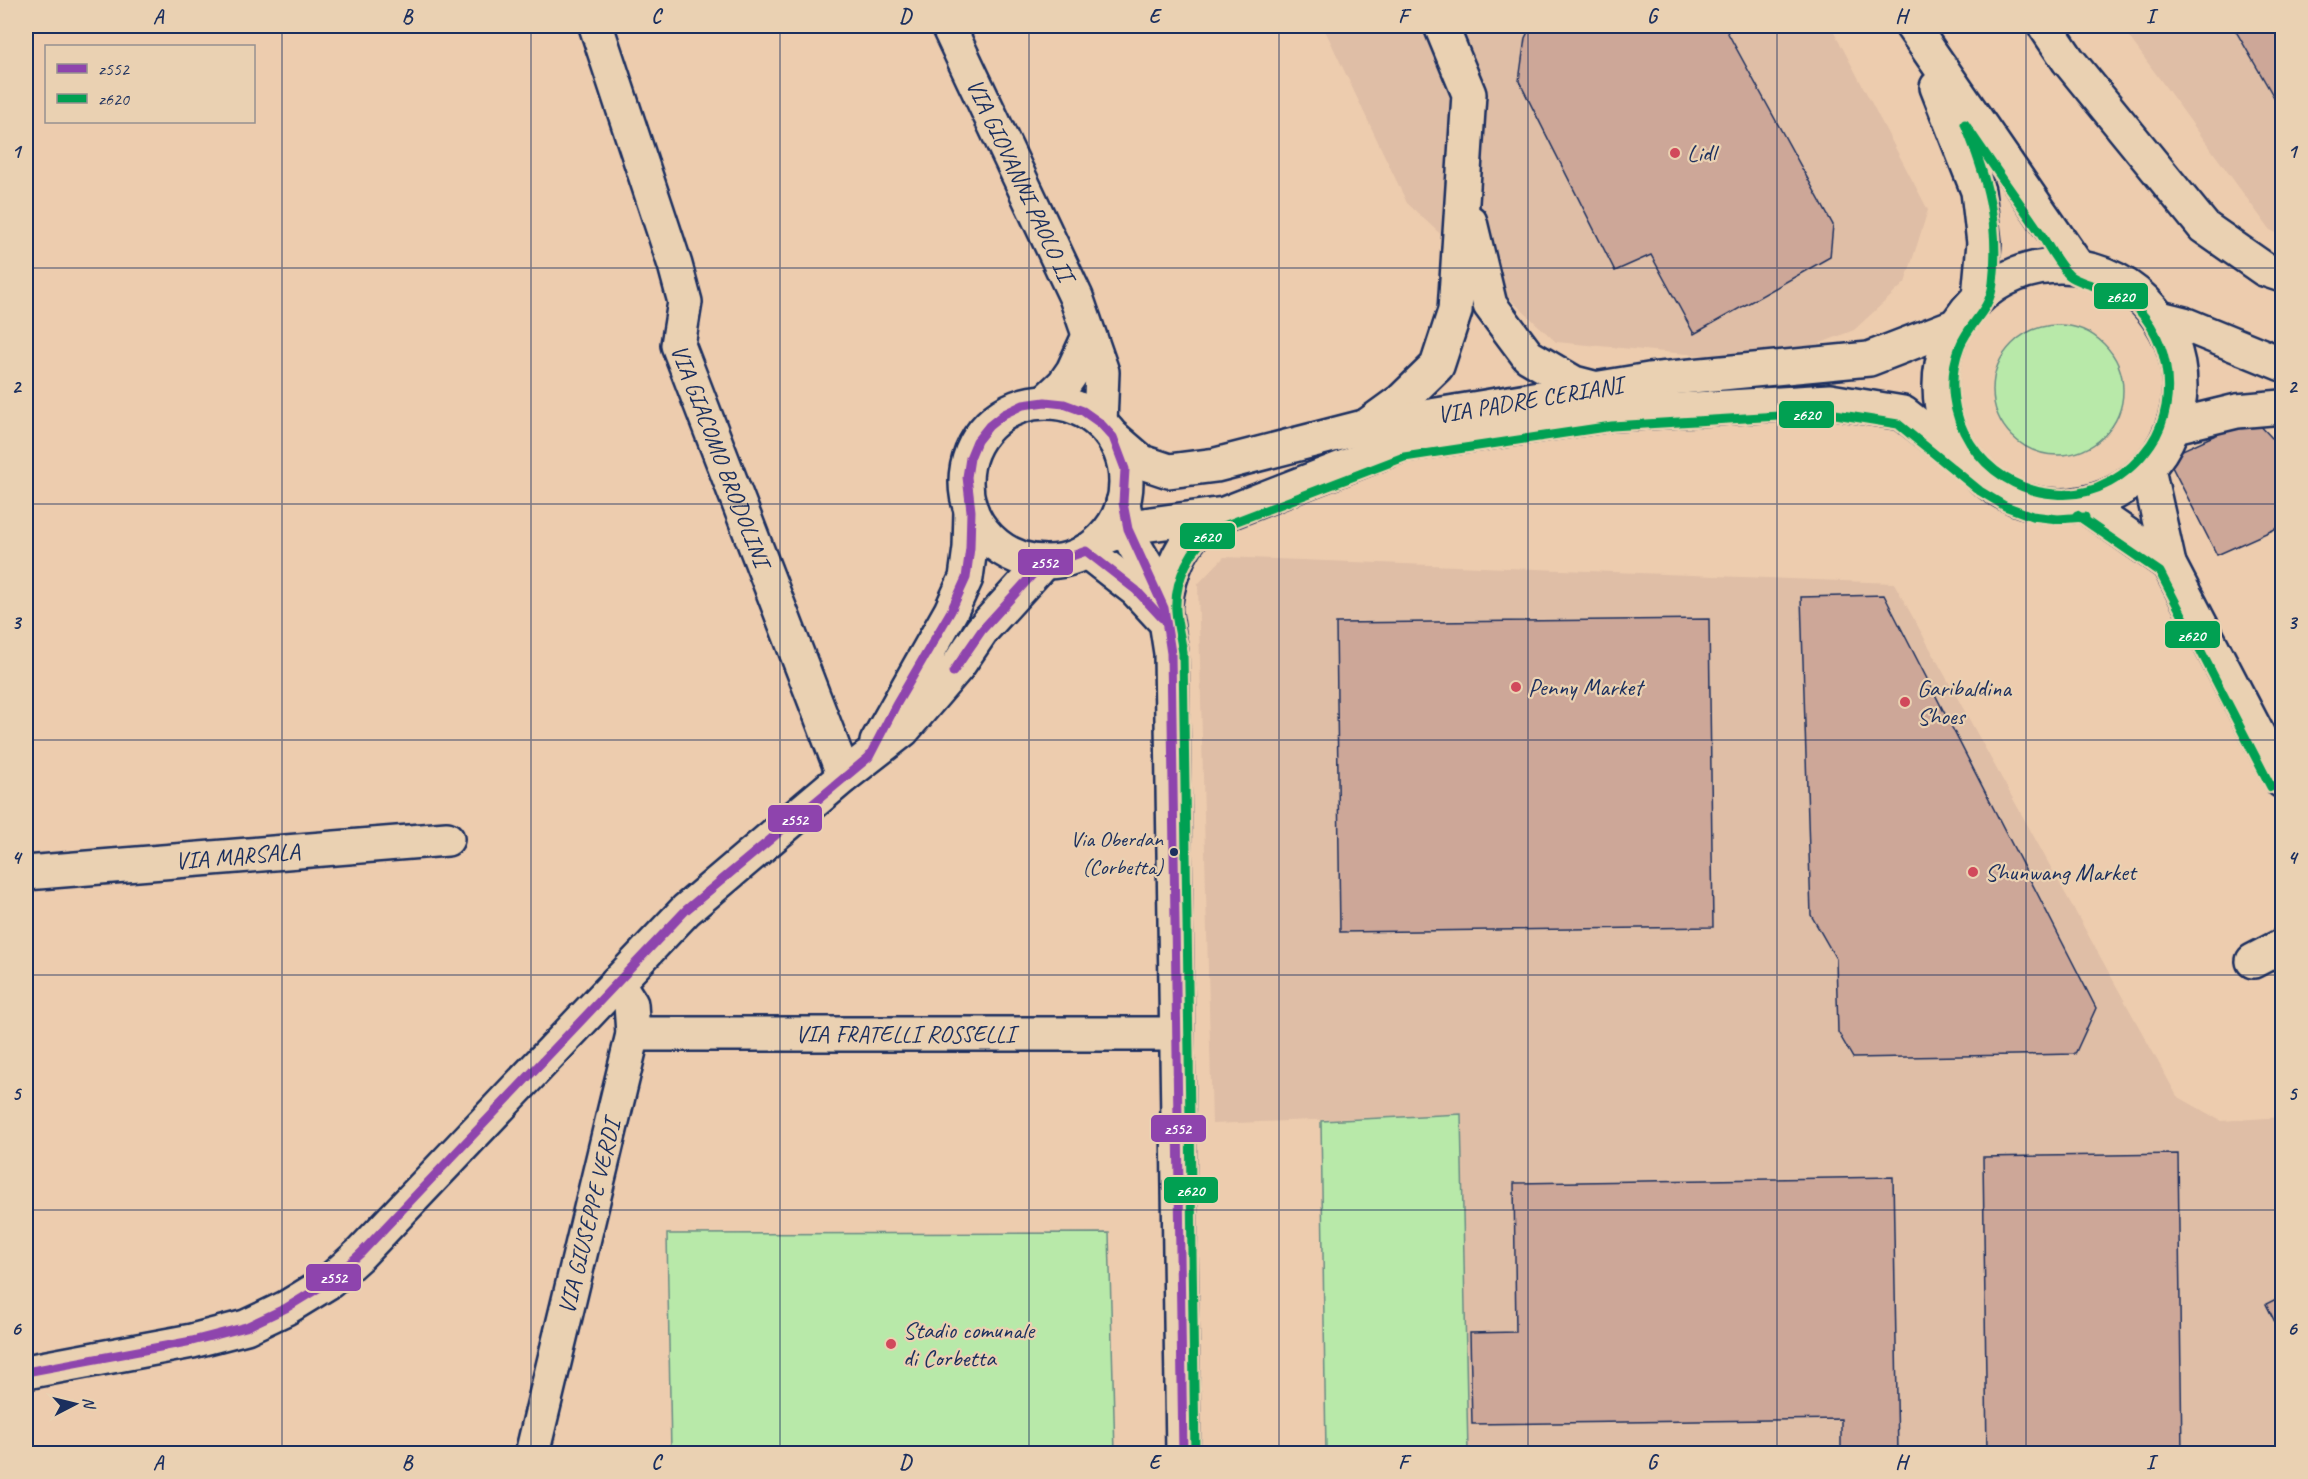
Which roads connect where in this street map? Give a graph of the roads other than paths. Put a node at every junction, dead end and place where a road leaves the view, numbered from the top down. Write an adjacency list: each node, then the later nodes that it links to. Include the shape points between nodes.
1 (596, 26): 29 (street, VIA GIACOMO BRODOLINI, via 685,302 678,345)
2 (948, 26): 12 (street, VIA GIOVANNI PAOLO II, via 1077,297)
3 (1442, 26): 6 (street, via 1469,94)
4 (2045, 26): 8 (street, via 2068,60 2204,227 2264,269)
5 (1914, 30): 7 (street); 9 (street, via 1978,191 1984,243)
6 (1463, 191): 14 (street, via 1490,305 1528,356 1574,383); 18 (street, via 1455,311 1437,366 1402,400)
7 (2078, 267): 9 (street, via 2051,265 2025,271 2001,281); 10 (street, via 2110,276 2138,293)
8 (2283, 276)
9 (1979, 297): 11 (street)
10 (2160, 318): 13 (street); 17 (street, via 2176,352 2181,389)
11 (1957, 325): 14 (street, VIA PADRE CERIANI, via 1869,359 1649,380); 20 (street, via 1945,352 1940,381 1943,411 1952,439)
12 (1089, 336): 15 (street, via 1073,371); 19 (street, VIA GIOVANNI PAOLO II, via 1102,372)
13 (2283, 364)
14 (1597, 389): 18 (street, VIA PADRE CERIANI)
15 (1045, 402): 19 (street, via 1083,411); 23 (street, via 1023,405 1004,414 977,441 967,477)
16 (2283, 407): 17 (street, via 2236,411)
17 (2175, 426): 21 (street)
18 (1364, 428): 19 (street, VIA PADRE CERIANI, via 1216,465 1169,471 1142,462)
19 (1106, 430): 25 (street, via 1125,469)
20 (1968, 464): 22 (street, via 1987,482 2033,504); 24 (street, VIA PADRE CERIANI, via 1904,414 1830,401 1611,414 1401,445)
21 (2148, 469): 22 (street, via 2108,498); 27 (street)
22 (2084, 505): 27 (street)
23 (972, 511): 26 (street, via 983,532 1000,548 1021,558); 29 (street, via 966,578 951,611)
24 (1212, 516): 25 (street, VIA PADRE CERIANI); 28 (street, via 1196,529 1177,558 1168,582)
25 (1111, 530): 26 (street, via 1059,561); 28 (street, via 1136,590); 28 (street, via 1134,546 1147,567)
26 (1044, 562): 29 (street, via 982,630 957,667 903,730)
27 (2169, 564): 30 (street)
28 (1166, 616): 37 (street, via 1171,653)
29 (856, 766): 35 (street, via 686,910)
30 (2283, 781)
31 (447, 839): 32 (street, VIA MARSALA)
32 (26, 873)
33 (2283, 946): 34 (street)
34 (2253, 961)
35 (617, 982): 36 (street, VIA GIUSEPPE VERDI, via 632,1004); 38 (street, via 330,1281 246,1327)
36 (633, 1034): 37 (street, VIA FRATELLI ROSSELLI); 39 (street, VIA GIUSEPPE VERDI)
37 (1176, 1034): 40 (street)
38 (26, 1372)
39 (532, 1454)
40 (1183, 1454)

